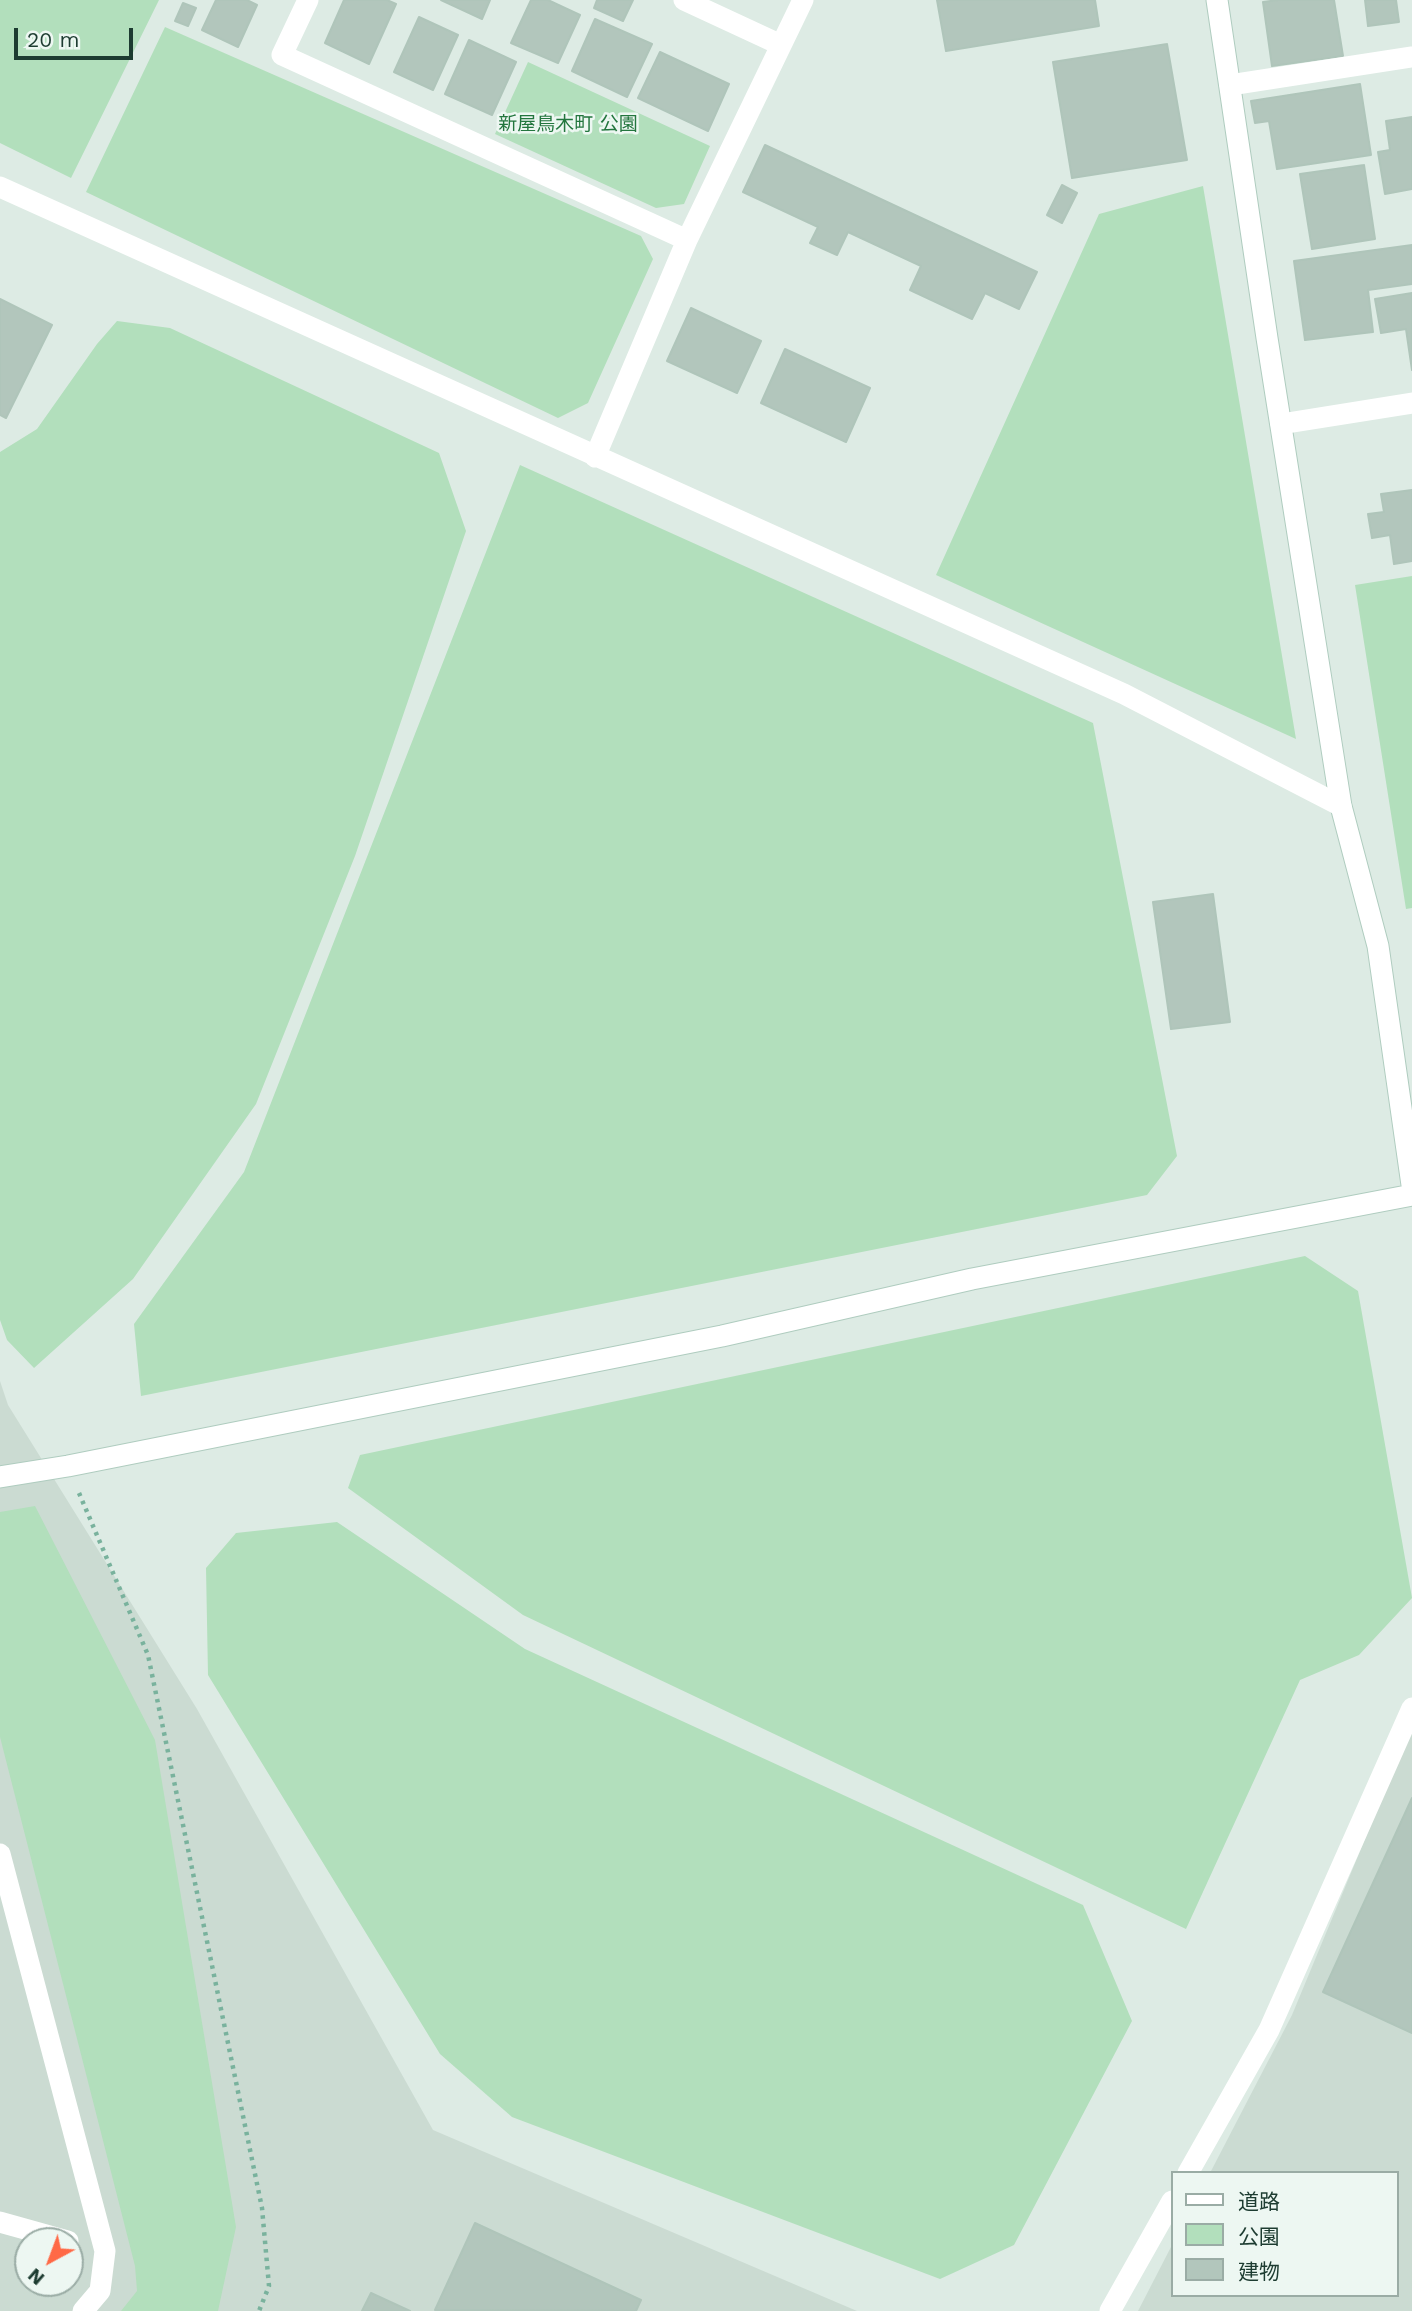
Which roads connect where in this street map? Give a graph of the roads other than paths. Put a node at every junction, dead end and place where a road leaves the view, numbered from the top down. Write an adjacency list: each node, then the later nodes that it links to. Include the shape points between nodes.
1 (308, 0): 9 (street, via 282,55)
2 (684, 0): 5 (street)
3 (803, 0): 5 (street)
4 (1217, 0): 7 (street)
5 (781, 45): 9 (street)
6 (1412, 58): 7 (street)
7 (1230, 85): 11 (street)
8 (0, 187): 12 (street)
9 (687, 240): 12 (street)
10 (1412, 403): 11 (street)
11 (1281, 424): 13 (street)
12 (595, 457): 13 (street, via 1125,694)
13 (1341, 806): 14 (street, via 1378,946)
14 (1406, 1096): 15 (street)
15 (1412, 1185)
16 (1412, 1195): 17 (street, via 972,1279 722,1336)
17 (0, 1477)
18 (1412, 1708): 20 (street, via 1269,2030)
19 (0, 1854): 25 (street)
20 (1189, 2171)
21 (1170, 2205): 27 (street)
22 (0, 2222): 23 (street)
23 (18, 2227)
24 (84, 2245): 25 (street)
25 (105, 2251): 26 (street, via 100,2291)
26 (83, 2311)
27 (1110, 2311)

